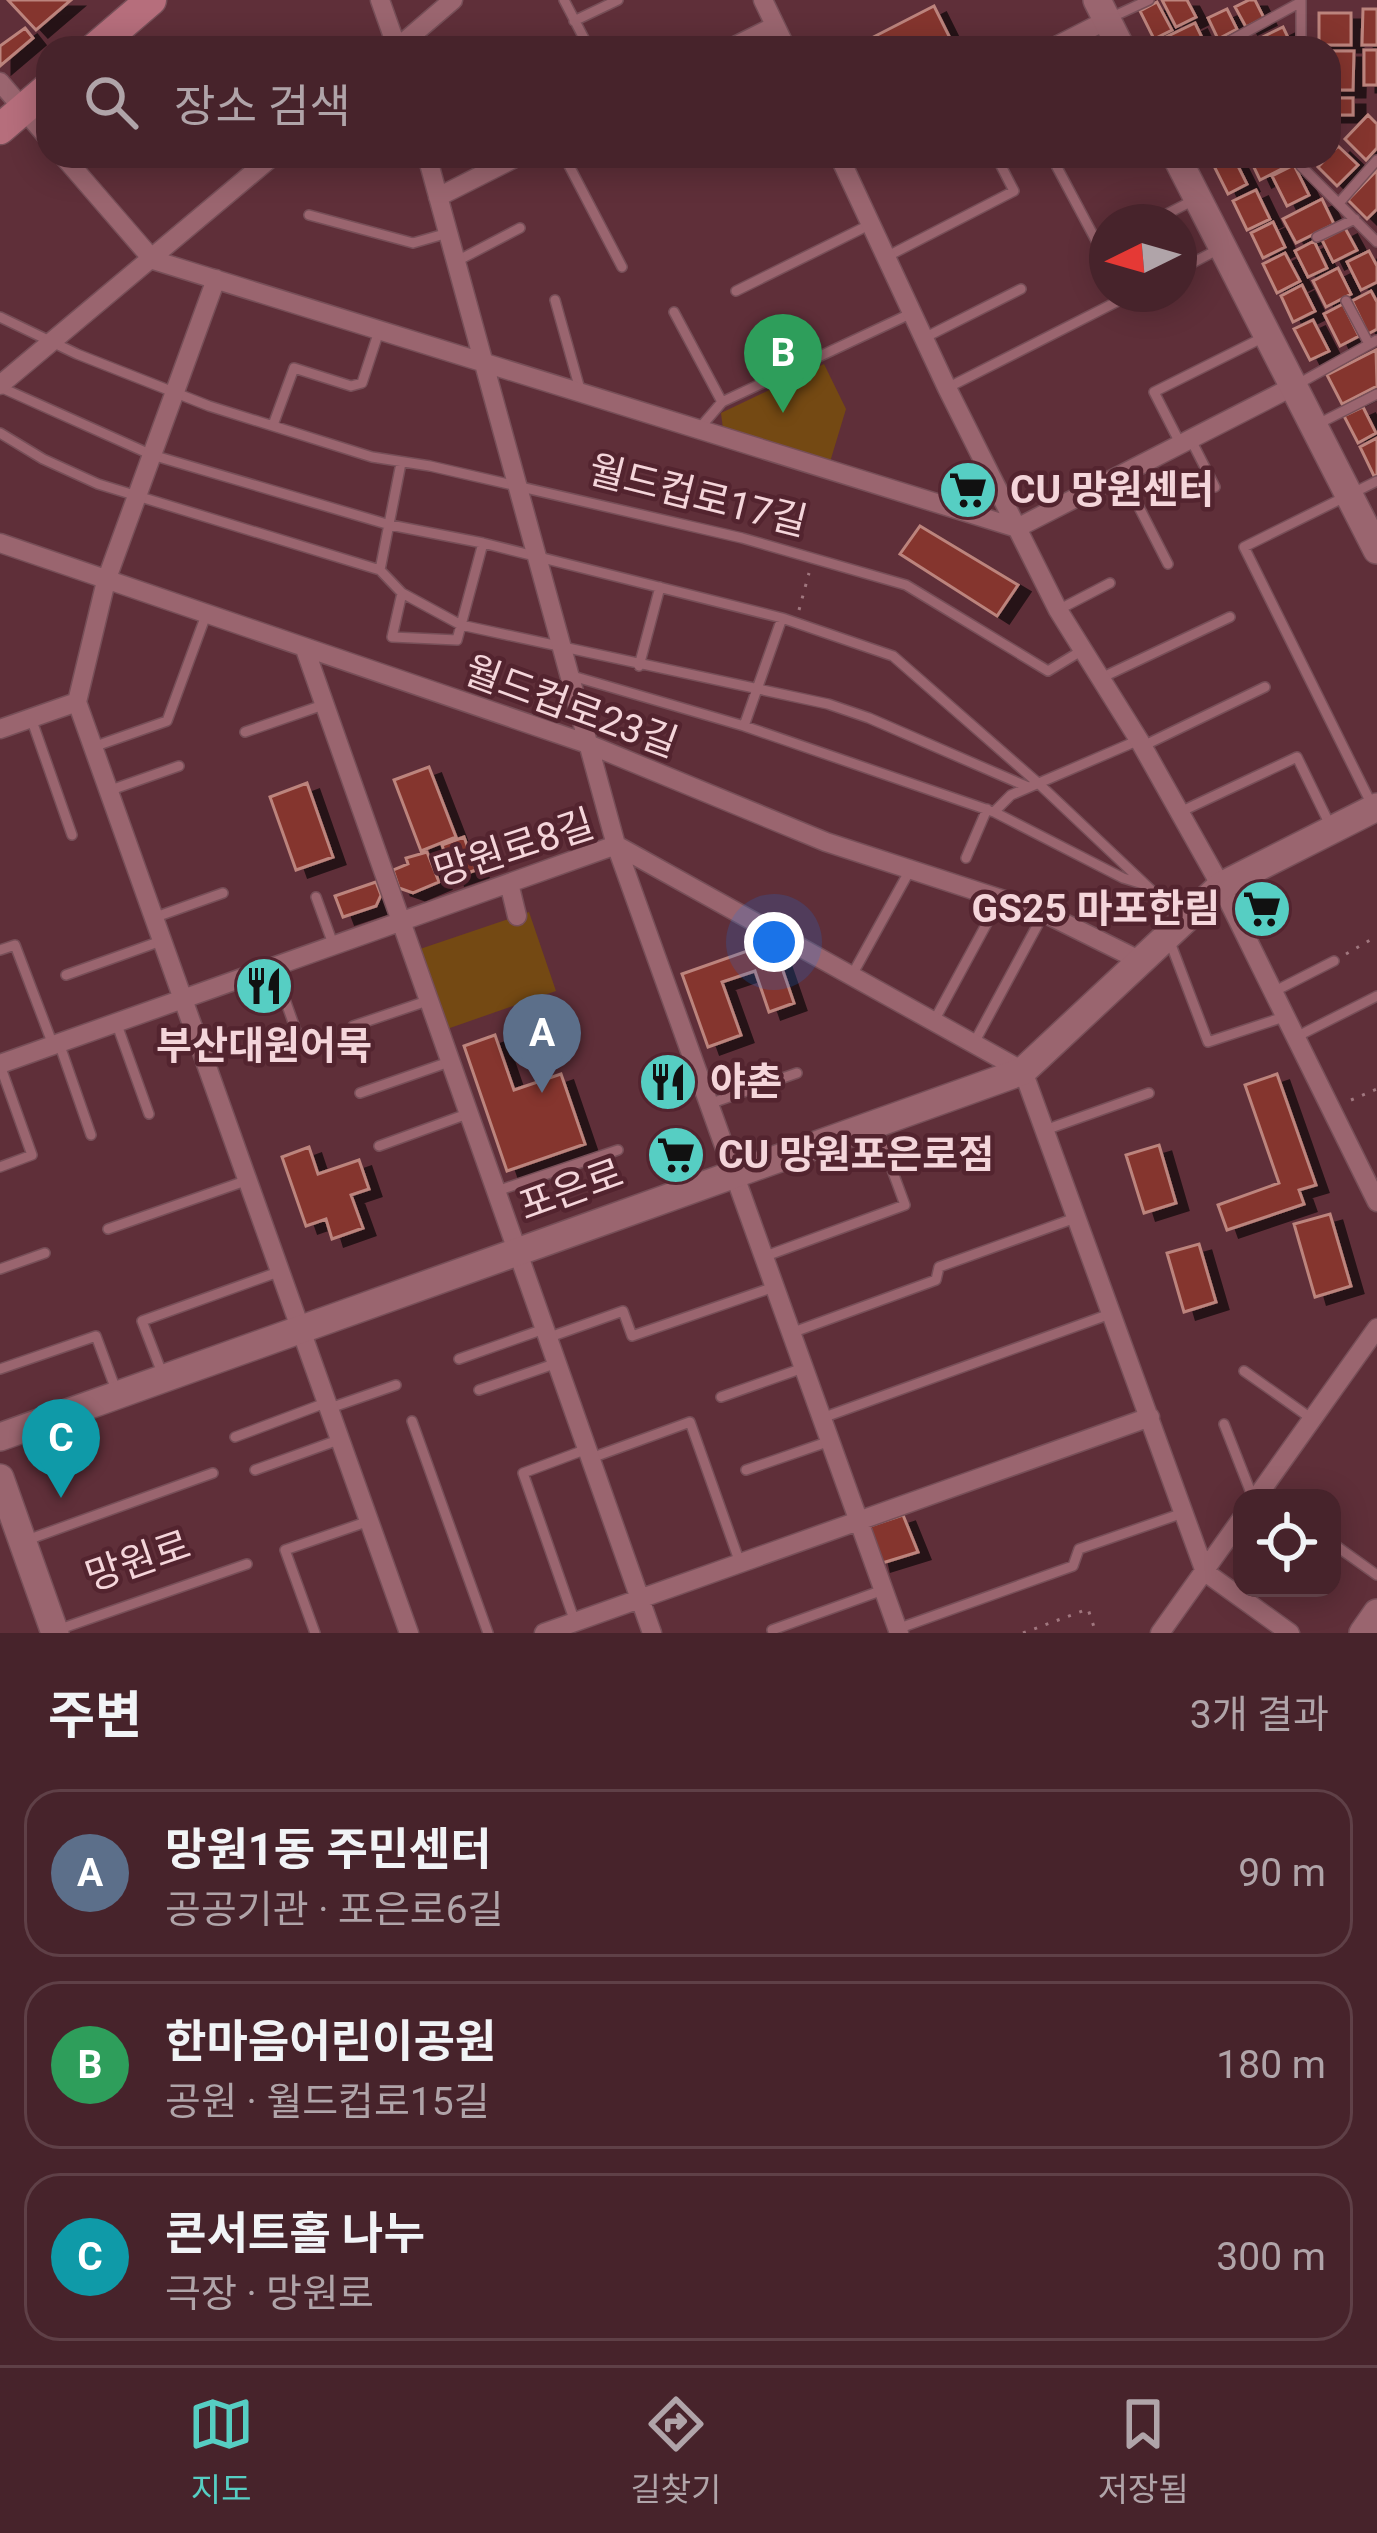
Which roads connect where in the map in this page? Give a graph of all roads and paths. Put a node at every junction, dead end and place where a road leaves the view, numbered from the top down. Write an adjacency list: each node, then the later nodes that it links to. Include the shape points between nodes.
1 (151, 0): 11 (main road)
2 (380, 0): 12 (street)
3 (452, 0): 13 (street)
4 (564, 0): 10 (lane)
5 (618, 0): 10 (lane)
6 (1149, 0): 9 (lane)
7 (1301, 1): 17 (lane); 18 (lane)
8 (771, 8): 15 (street)
9 (1102, 10): 16 (street)
10 (574, 20): 14 (lane)
11 (108, 36)
12 (393, 36)
13 (411, 36)
14 (583, 36)
15 (743, 36)
16 (1068, 36)
17 (1241, 36)
18 (1301, 36)
19 (0, 82): 21 (street)
20 (36, 98): 21 (main road)
21 (11, 119)
22 (1377, 160): 35 (lane)
23 (73, 168): 47 (street)
24 (259, 168): 47 (street)
25 (430, 168): 33 (street)
26 (495, 168): 33 (street)
27 (570, 168): 50 (lane)
28 (846, 168): 39 (street)
29 (1002, 168): 46 (lane, via 1014,190)
30 (1058, 168): 40 (lane)
31 (1182, 168): 34 (street)
32 (1303, 168): 35 (lane)
33 (438, 197): 42 (street)
34 (1197, 198): 36 (lane); 45 (street)
35 (1339, 203): 38 (lane)
36 (1185, 204)
37 (308, 214): 42 (lane, via 413,243)
38 (1354, 219): 43 (lane); 44 (lane)
39 (871, 224): 46 (street); 53 (lane)
40 (1089, 227)
41 (520, 228): 49 (lane)
42 (448, 233): 49 (street)
43 (1317, 237)
44 (1377, 242)
45 (1222, 248): 48 (lane); 61 (street)
46 (886, 256): 58 (street)
47 (153, 260): 51 (street); 64 (street)
48 (1197, 261)
49 (455, 262): 65 (street)
50 (622, 267)
51 (216, 279): 60 (street); 69 (street)
52 (1021, 289): 62 (lane)
53 (736, 291)
54 (555, 300): 70 (lane)
55 (1346, 301): 63 (lane)
56 (1097, 312): 68 (lane)
57 (674, 313): 72 (lane)
58 (912, 313): 62 (street); 72 (lane)
59 (0, 317): 64 (lane, 월드컵로17길)
60 (379, 331): 65 (street); 73 (lane, via 362,383 294,368)
61 (1268, 335): 67 (street); 77 (lane, via 1154,392)
62 (924, 338): 68 (street)
63 (1373, 342): 67 (lane)
64 (54, 343): 66 (street); 69 (lane, 월드컵로17길)
65 (483, 364): 70 (street); 82 (street)
66 (0, 386): 78 (lane)
67 (1294, 386): 74 (street); 77 (street)
68 (947, 388): 87 (street)
69 (176, 391): 73 (lane, 월드컵로17길); 78 (street)
70 (581, 393): 75 (street)
71 (1377, 394): 74 (lane)
72 (722, 402): 75 (lane)
73 (273, 425): 79 (lane, 월드컵로17길)
74 (1314, 426): 84 (street)
75 (698, 430): 87 (street)
76 (0, 433): 85 (lane)
77 (1185, 441): 80 (street); 83 (lane)
78 (152, 455): 85 (street); 86 (lane)
79 (401, 464): 82 (lane, 월드컵로17길); 86 (lane)
80 (1121, 472): 87 (street); 93 (lane)
81 (1377, 481): 84 (lane)
82 (516, 485): 91 (street); 92 (lane, 월드컵로17길)
83 (1215, 487)
84 (1348, 494): 90 (street); 125 (lane, via 1244,547)
85 (138, 497): 94 (lane); 95 (street)
86 (390, 525): 89 (lane); 94 (lane)
87 (1017, 528): 99 (street)
88 (0, 543): 95 (street, 월드컵로23길)
89 (483, 543): 91 (lane); 104 (lane)
90 (1377, 550)
91 (536, 556): 97 (lane); 105 (street)
92 (812, 558): 103 (path); 107 (lane, 월드컵로17길, via 906,585 1048,671)
93 (1168, 564)
94 (380, 570): 98 (lane)
95 (106, 580): 100 (street, 월드컵로23길); 113 (street)
96 (1111, 583): 99 (lane)
97 (660, 587): 102 (lane); 108 (lane)
98 (402, 593): 104 (lane); 104 (lane, via 392,637 457,640)
99 (1058, 610): 107 (street)
100 (206, 615): 106 (street, 월드컵로23길); 121 (lane, via 167,721)
101 (1230, 616): 110 (lane)
102 (782, 618): 103 (lane); 111 (lane)
103 (795, 623): 123 (lane, via 893,656)
104 (461, 625): 105 (lane)
105 (560, 646): 108 (lane); 109 (street)
106 (304, 649): 114 (street); 120 (street, 월드컵로23길)
107 (1083, 650): 110 (street)
108 (639, 666): 111 (lane)
109 (569, 675): 116 (lane); 120 (street)
110 (1101, 678): 119 (street)
111 (757, 687): 116 (lane); 123 (lane, via 869,718)
112 (1265, 687): 119 (lane)
113 (76, 702): 115 (street); 121 (street)
114 (323, 706): 118 (lane); 142 (street)
115 (31, 718): 117 (street); 129 (lane)
116 (744, 726): 126 (lane)
117 (0, 728)
118 (245, 732)
119 (1141, 743): 123 (lane); 127 (street)
120 (588, 744): 130 (street); 132 (street, 월드컵로23길)
121 (92, 747): 124 (street)
122 (179, 766): 124 (lane)
123 (1033, 785): 126 (lane); 135 (lane)
124 (108, 791): 141 (street)
125 (1375, 808): 128 (street, 포은로)
126 (991, 811): 131 (lane); 135 (lane)
127 (1180, 812): 128 (lane, via 1297,757); 134 (street)
128 (1333, 830): 134 (street, 포은로)
129 (72, 835)
130 (616, 845): 133 (street, 망원로8길); 152 (street, 망원로8길); 172 (street)
131 (966, 858)
132 (910, 870): 138 (street, 월드컵로23길); 152 (lane)
133 (509, 883): 140 (street); 142 (street, 망원로8길)
134 (1221, 886): 143 (street, 포은로); 153 (street)
135 (1150, 887): 143 (lane)
136 (224, 893): 141 (lane)
137 (316, 897): 146 (lane)
138 (1000, 899): 139 (street, 월드컵로23길); 158 (lane)
139 (1044, 913): 149 (street, 월드컵로23길); 163 (lane)
140 (517, 916)
141 (153, 918): 145 (street)
142 (399, 921): 146 (street, 망원로8길); 156 (street)
143 (1176, 929): 149 (street, 포은로); 157 (lane, via 1208,1042)
144 (1377, 936): 148 (path)
145 (161, 941): 151 (lane); 155 (street)
146 (333, 944): 150 (street, 망원로8길)
147 (0, 950): 164 (lane, via 15,945)
148 (1334, 961): 153 (lane)
149 (1141, 962): 167 (street, 포은로)
150 (273, 966): 155 (street, 망원로8길); 162 (lane)
151 (66, 975)
152 (851, 975): 158 (street, 망원로8길)
153 (1273, 992): 157 (street)
154 (1377, 996): 161 (lane)
155 (182, 998): 159 (street, 망원로8길); 183 (street)
156 (427, 1001): 160 (lane); 165 (street)
157 (1286, 1016): 161 (street)
158 (934, 1021): 163 (street, 망원로8길)
159 (116, 1022): 164 (street, 망원로8길); 174 (lane)
160 (353, 1026)
161 (1296, 1037): 173 (street)
162 (298, 1039)
163 (974, 1043): 167 (street, 망원로8길)
164 (56, 1044): 166 (street, 망원로8길); 178 (lane)
165 (449, 1062): 170 (lane); 175 (street)
166 (0, 1065): 181 (lane, via 32,1155)
167 (1023, 1071): 176 (street, 포은로); 177 (street)
168 (797, 1072): 172 (lane)
169 (1377, 1089): 173 (path)
170 (360, 1093)
171 (1149, 1093): 177 (lane)
172 (709, 1104): 182 (street)
173 (1331, 1109): 185 (street)
174 (149, 1114)
175 (467, 1114): 179 (lane); 184 (street)
176 (875, 1124): 182 (street, 포은로); 190 (lane, via 905,1205)
177 (1045, 1130): 186 (street)
178 (92, 1135)
179 (379, 1146)
180 (618, 1150): 184 (lane)
181 (0, 1167)
182 (734, 1174): 188 (street, 포은로); 190 (street)
183 (248, 1180): 187 (lane); 192 (street)
184 (494, 1192): 188 (street)
185 (1377, 1202)
186 (1078, 1217): 194 (street); 198 (lane)
187 (108, 1229)
188 (515, 1252): 195 (street, 포은로); 197 (street)
189 (45, 1253): 191 (lane)
190 (764, 1257): 193 (street)
191 (0, 1269)
192 (281, 1271): 195 (street); 204 (lane, via 142,1321)
193 (774, 1287): 197 (lane, via 632,1336 623,1311); 198 (street)
194 (1113, 1313): 210 (street); 211 (lane)
195 (302, 1328): 204 (street, 포은로); 209 (street)
196 (1377, 1328): 212 (street)
197 (545, 1333): 199 (lane); 200 (street)
198 (791, 1333): 201 (street)
199 (459, 1359)
200 (556, 1364): 206 (lane); 219 (street)
201 (803, 1368): 208 (lane); 211 (street)
202 (0, 1370): 207 (lane, via 96,1336)
203 (1244, 1371): 212 (lane)
204 (164, 1378): 207 (street, 포은로)
205 (396, 1385): 209 (lane)
206 (479, 1390)
207 (118, 1395): 215 (street, 포은로)
208 (721, 1397)
209 (329, 1405): 216 (lane); 217 (street)
210 (1150, 1417): 226 (street); 228 (street)
211 (821, 1418): 218 (street)
212 (1312, 1419): 225 (street)
213 (412, 1421): 245 (lane)
214 (1224, 1424): 224 (lane)
215 (0, 1437)
216 (235, 1437)
217 (340, 1439): 220 (lane); 227 (street)
218 (830, 1441): 221 (lane); 228 (street)
219 (589, 1453): 232 (lane, via 690,1422); 237 (street); 239 (lane, via 524,1473)
220 (255, 1470)
221 (746, 1470)
222 (213, 1473): 230 (lane, 망원로)
223 (0, 1478): 230 (street, 망원로)
224 (1256, 1489)
225 (1264, 1489)
226 (1184, 1513): 234 (street); 241 (lane, via 1079,1550 1073,1566)
227 (369, 1521): 243 (lane, via 285,1550); 244 (street)
228 (857, 1521): 232 (street); 236 (street)
229 (1233, 1531): 234 (street)
230 (22, 1542): 242 (street, 망원로)
231 (1341, 1549): 235 (lane)
232 (740, 1563): 237 (street)
233 (247, 1564): 242 (lane, 망원로)
234 (1204, 1572): 250 (street); 251 (street)
235 (1377, 1575)
236 (883, 1590): 240 (lane); 241 (street)
237 (640, 1599): 239 (street); 247 (street)
238 (1377, 1613): 252 (street)
239 (575, 1622): 246 (street)
240 (772, 1630)
241 (898, 1631)
242 (55, 1632)
243 (315, 1633)
244 (409, 1633)
245 (488, 1633)
246 (544, 1633)
247 (652, 1633)
248 (1023, 1633): 249 (path, via 1088,1610)
249 (1096, 1633)
250 (1160, 1633)
251 (1290, 1633)
252 (1363, 1633)

